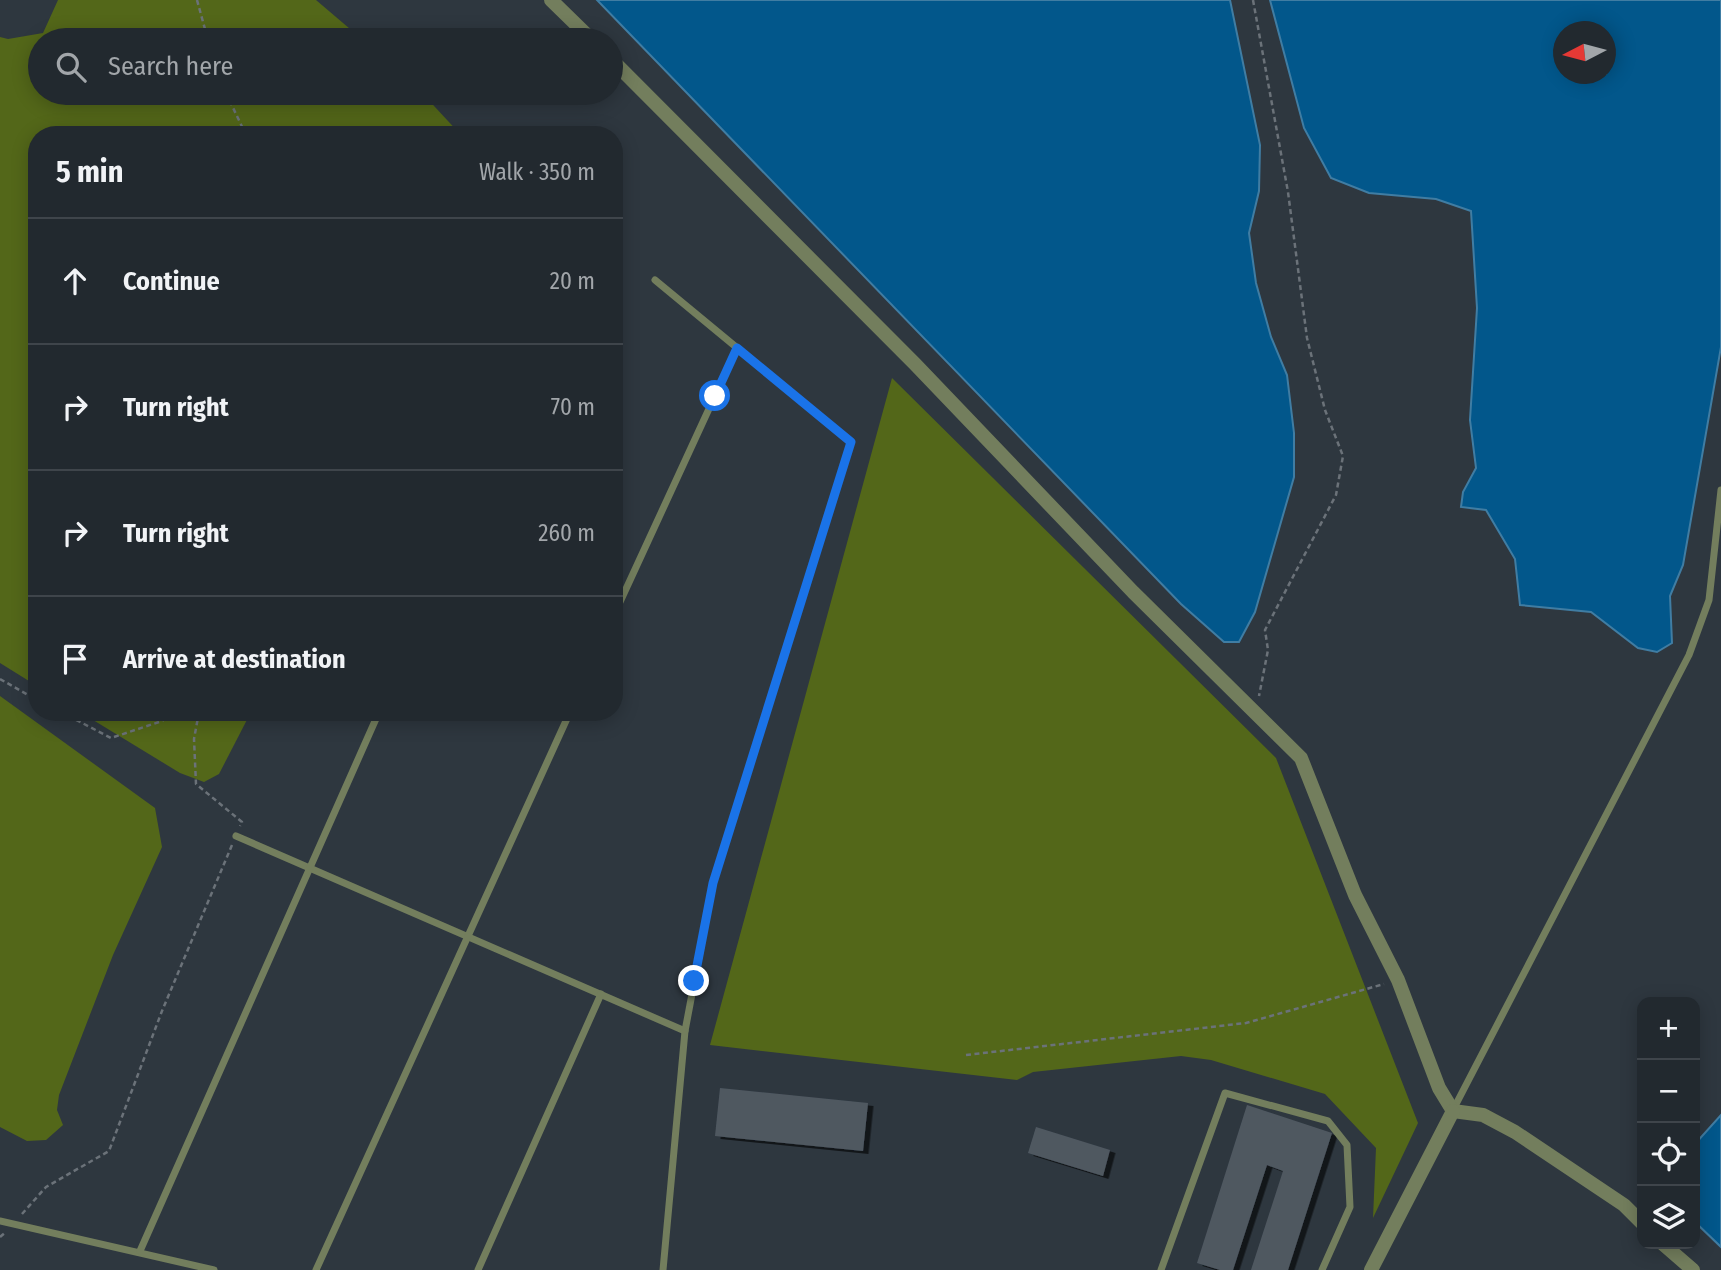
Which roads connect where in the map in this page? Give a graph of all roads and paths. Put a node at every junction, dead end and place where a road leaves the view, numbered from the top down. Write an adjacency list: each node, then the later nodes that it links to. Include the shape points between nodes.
1 (197, 0): 4 (path)
2 (551, 0): 5 (street)
3 (1253, 0): 15 (path, via 1288,192 1307,338 1325,410 1343,456 1336,495 1265,630 1268,650)
4 (205, 28)
5 (580, 28)
6 (623, 71): 15 (street)
7 (232, 105): 8 (path)
8 (242, 126)
9 (655, 280): 10 (lane)
10 (737, 348): 12 (lane); 26 (lane, via 851,442 713,883)
11 (1721, 490): 28 (lane, via 1709,600 1689,655)
12 (623, 595)
13 (0, 680): 14 (path)
14 (28, 695)
15 (1257, 713): 24 (street, via 1301,758 1355,895)
16 (78, 721): 17 (path, via 111,738)
17 (162, 721)
18 (197, 721): 21 (path, via 196,784 242,822)
19 (375, 721): 22 (lane)
20 (566, 721): 23 (lane)
21 (236, 836): 22 (lane); 31 (path, via 162,1011 110,1150 46,1187)
22 (310, 867): 23 (lane); 33 (lane)
23 (467, 936): 25 (lane); 35 (lane)
24 (1398, 980): 27 (path, via 1247,1023); 28 (street)
25 (601, 994): 26 (lane); 36 (lane)
26 (685, 1031): 37 (lane)
27 (966, 1055)
28 (1452, 1111): 29 (street, via 1483,1115 1515,1132); 40 (street)
29 (1637, 1218)
30 (0, 1221): 31 (lane)
31 (15, 1222): 33 (lane)
32 (1669, 1249): 41 (street)
33 (140, 1251): 34 (lane)
34 (214, 1270)
35 (316, 1270)
36 (478, 1270)
37 (663, 1270)
38 (1161, 1270): 39 (lane, via 1225,1093 1328,1121 1347,1145 1350,1207)
39 (1322, 1270)
40 (1371, 1270)
41 (1693, 1270)

